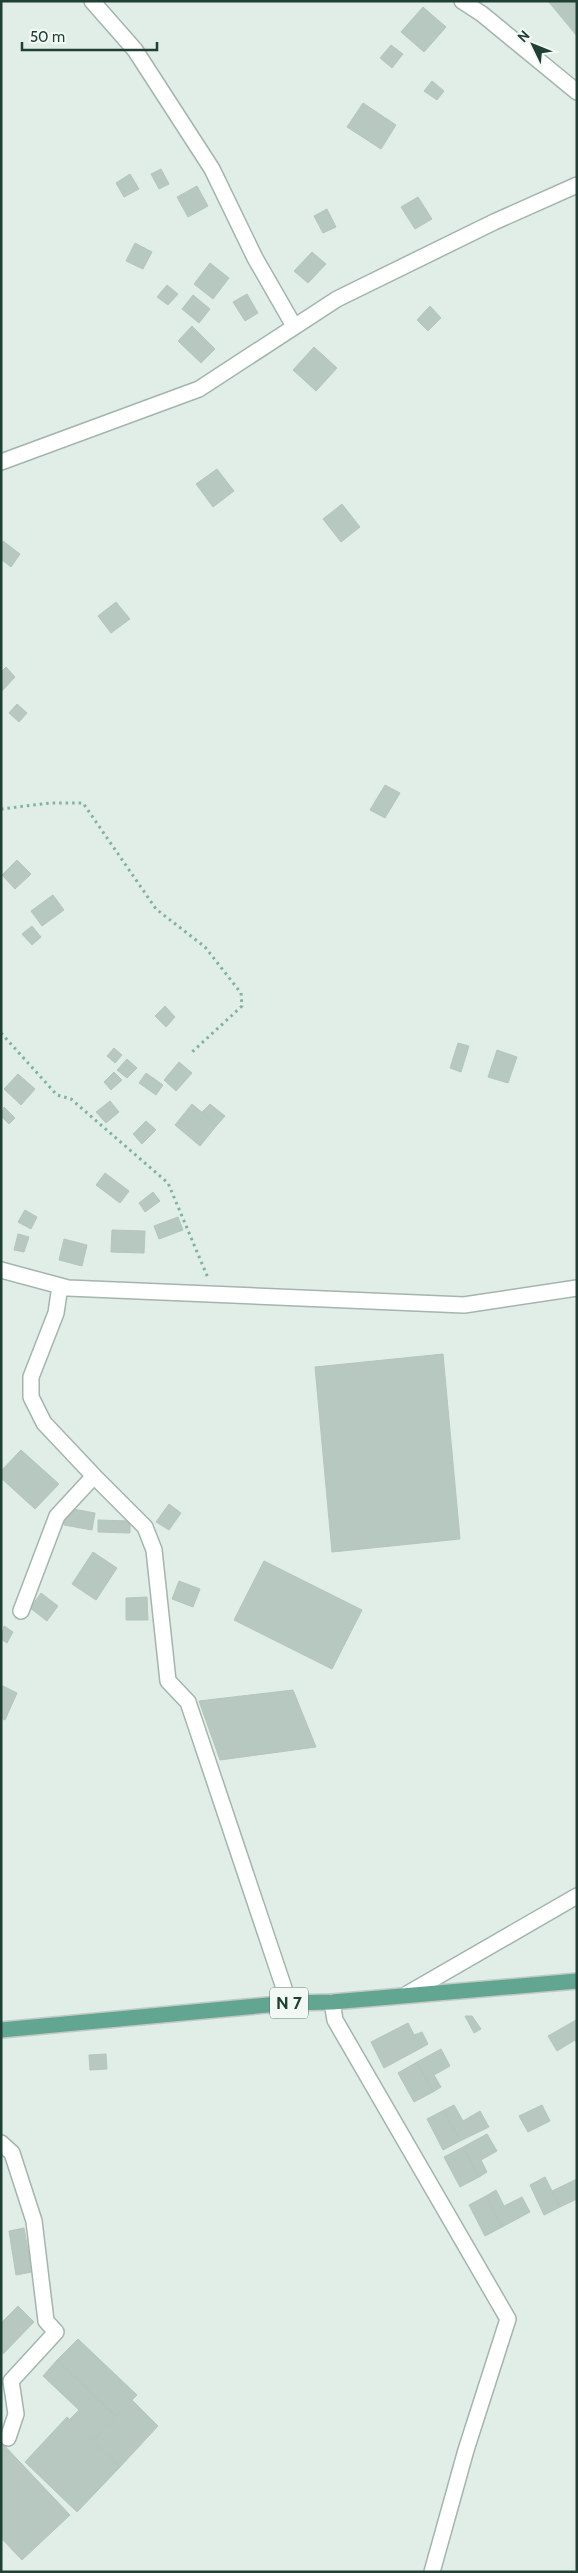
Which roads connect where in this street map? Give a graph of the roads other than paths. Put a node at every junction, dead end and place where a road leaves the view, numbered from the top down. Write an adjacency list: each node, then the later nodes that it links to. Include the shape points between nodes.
1 (92, 1): 5 (street, via 135,50 212,169 255,258)
2 (462, 1): 3 (street)
3 (577, 92)
4 (577, 184): 5 (street, via 337,299)
5 (294, 326): 6 (street, via 199,389)
6 (1, 462)
7 (1, 1270): 8 (street)
8 (60, 1286): 9 (street, via 464,1305); 10 (street, via 56,1313 31,1377 31,1397 44,1423)
9 (577, 1288)
10 (94, 1476): 11 (street, via 56,1516); 16 (street, via 145,1527 154,1550 168,1681 188,1702)
11 (20, 1611)
12 (577, 1896): 14 (street)
13 (577, 1981): 14 (main road, N 7)
14 (407, 1994): 15 (main road, N 7)
15 (332, 2002): 16 (main road, N 7); 20 (street, via 335,2020 508,2319 466,2450)
16 (289, 2003): 17 (main road, N 7)
17 (1, 2030)
18 (1, 2143): 19 (street, via 12,2153 34,2221 46,2321 56,2332 11,2381 16,2414)
19 (8, 2438)
20 (432, 2572)

